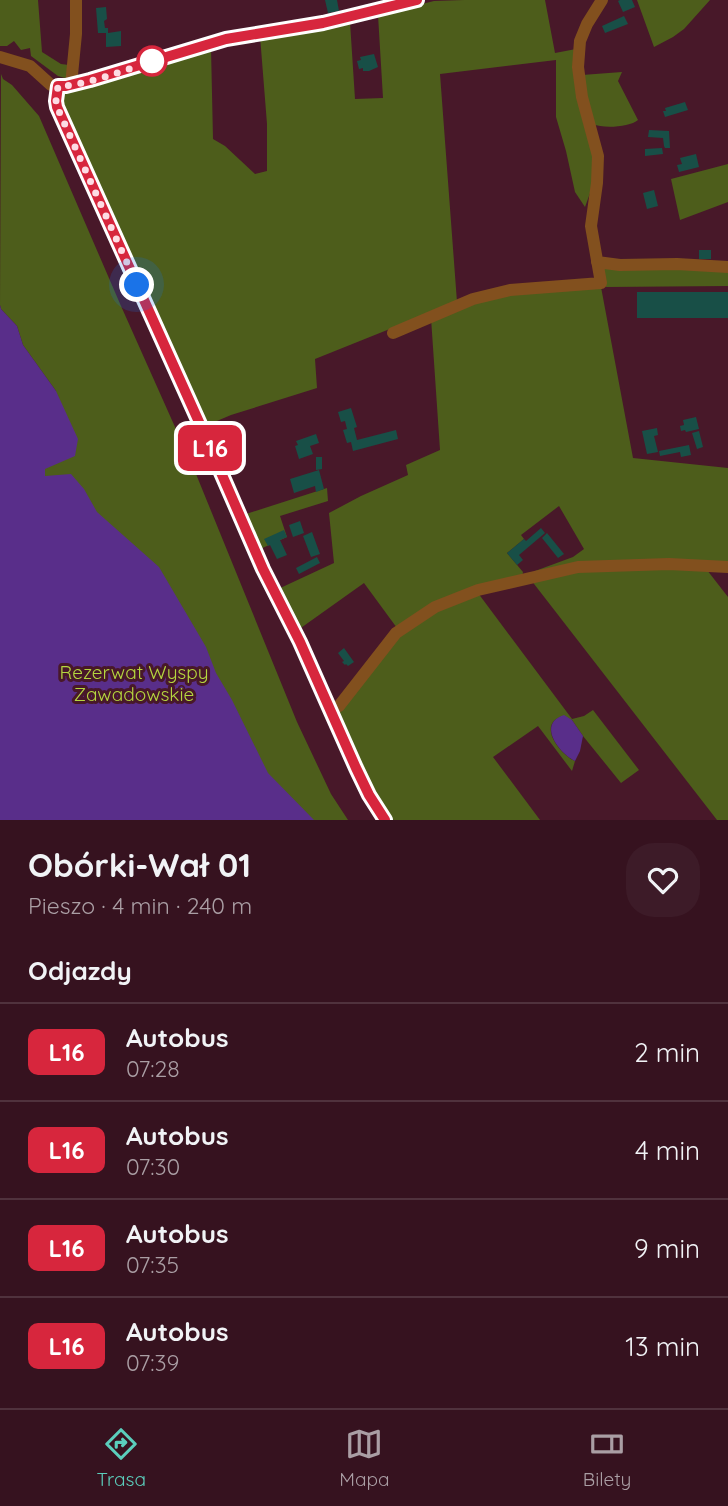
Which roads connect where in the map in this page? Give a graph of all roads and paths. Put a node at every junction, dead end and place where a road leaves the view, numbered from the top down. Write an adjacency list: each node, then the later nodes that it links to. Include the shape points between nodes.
1 (76, 0): 5 (street, via 76,34)
2 (416, 0): 5 (street, via 323,23 226,39)
3 (602, 0): 6 (street, via 580,41 578,67 598,163 591,226)
4 (2, 57): 5 (street, via 30,66 51,85)
5 (64, 86): 10 (street, via 57,107)
6 (597, 262): 7 (street); 8 (street, via 601,283 510,290 473,299)
7 (728, 267)
8 (393, 333)
9 (728, 567): 10 (street, via 578,567 478,590 435,607 396,633 340,706)
10 (331, 711): 11 (street)
11 (385, 820)

